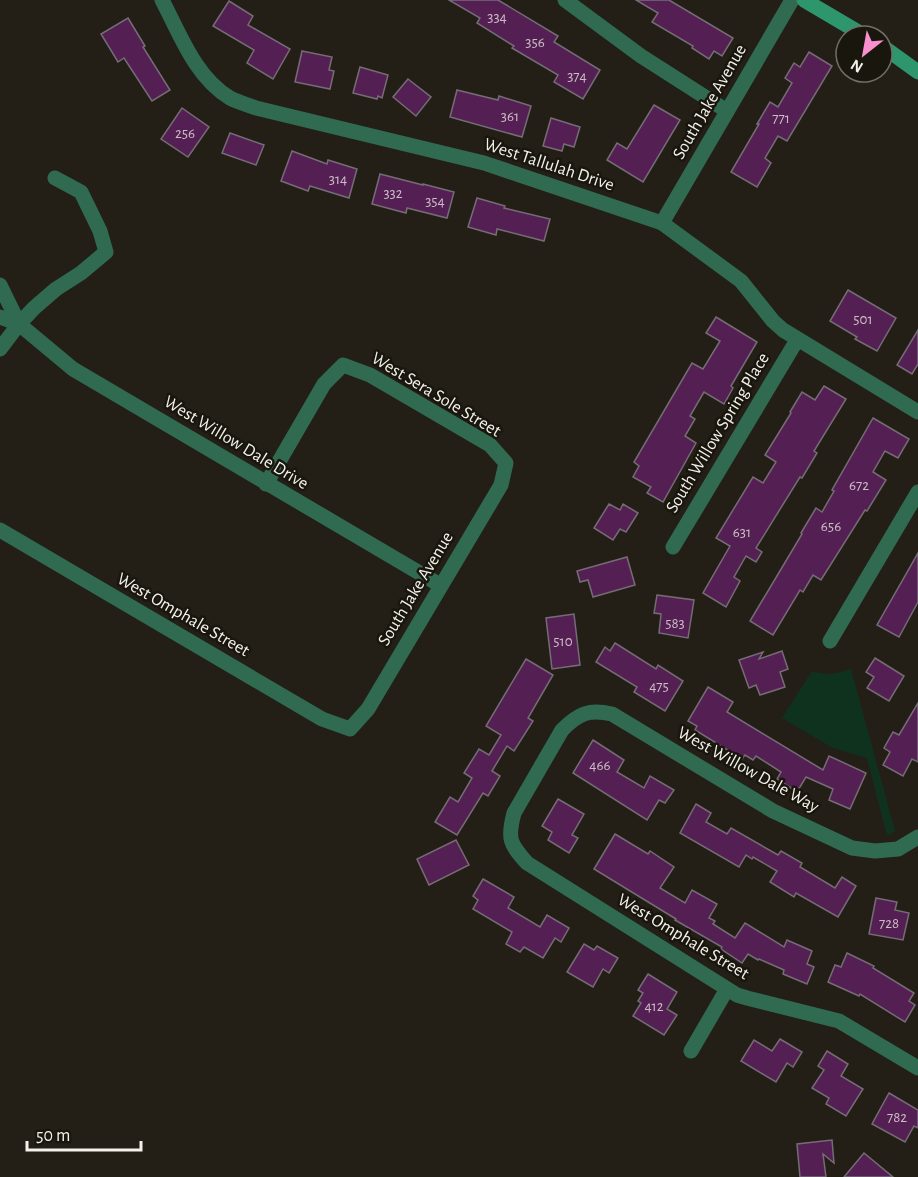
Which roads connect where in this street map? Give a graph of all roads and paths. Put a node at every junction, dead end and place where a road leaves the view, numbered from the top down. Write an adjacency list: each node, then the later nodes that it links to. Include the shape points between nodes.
1 (162, 0): 10 (street, West Tallulah Drive, via 192,58 209,82 231,98 256,108 484,163)
2 (565, 0): 8 (street, via 641,56)
3 (792, 0): 8 (street, South Jake Avenue)
4 (804, 0): 5 (street)
5 (845, 24)
6 (894, 55): 7 (street)
7 (918, 72)
8 (727, 111): 10 (street, South Jake Avenue)
9 (55, 178): 13 (street, via 81,192 106,252 56,289)
10 (662, 223): 14 (street, West Tallulah Drive, via 741,281 773,321)
11 (0, 285): 13 (street, West Willow Dale Drive)
12 (0, 317): 13 (street, West Willow Dale Drive)
13 (19, 324): 15 (street); 18 (street, West Willow Dale Drive, via 73,369)
14 (797, 340): 16 (street, West Tallulah Drive); 21 (street, South Willow Spring Place)
15 (0, 349)
16 (918, 412)
17 (506, 464): 18 (street, West Sera Sole Street, via 490,445 370,375 343,364 324,384); 22 (street, South Jake Avenue, via 501,485)
18 (266, 484): 22 (street, West Willow Dale Drive)
19 (918, 492): 23 (street)
20 (0, 530): 25 (street, West Omphale Street, via 322,719)
21 (672, 547)
22 (440, 585): 25 (street, South Jake Avenue, via 368,709)
23 (830, 641)
24 (583, 713): 26 (street, West Willow Dale Way, via 612,714 772,811 852,848 898,849); 27 (street, West Omphale Street, via 562,730 514,813 510,838 516,850 527,863)
25 (350, 729)
26 (918, 837)
27 (727, 989): 28 (street); 29 (street, West Omphale Street, via 839,1022)
28 (691, 1051)
29 (918, 1068)

